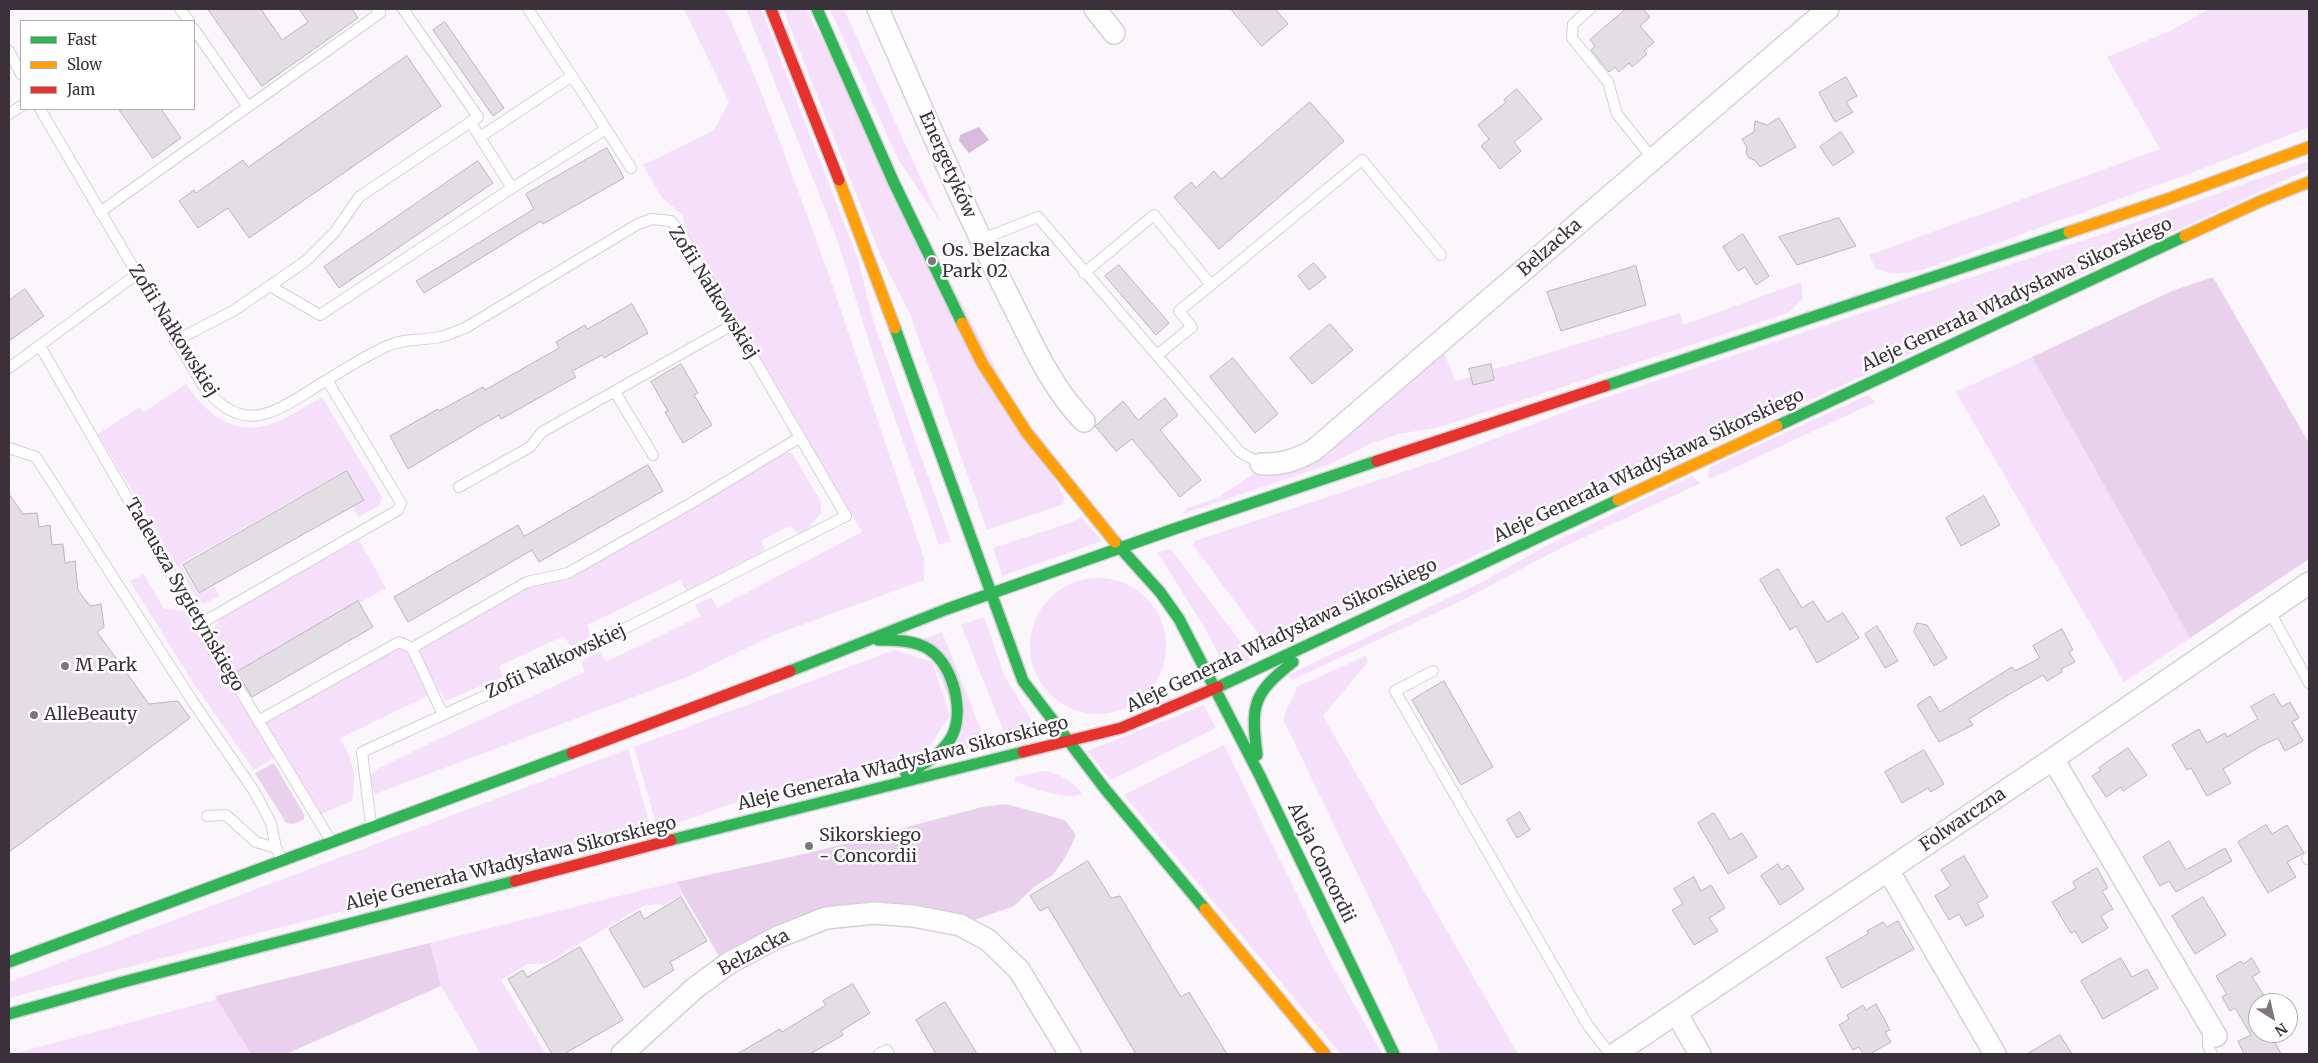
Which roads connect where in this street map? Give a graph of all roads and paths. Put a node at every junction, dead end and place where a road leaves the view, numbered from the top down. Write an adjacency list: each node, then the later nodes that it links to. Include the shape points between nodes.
1 (180, 9): 11 (lane)
2 (377, 9): 18 (lane, via 380,13)
3 (403, 9): 21 (lane, via 478,117)
4 (528, 9): 16 (lane)
5 (771, 9): 51 (main road, via 869,255)
6 (817, 9): 49 (main road, Aleja Concordii, via 894,183 982,363 1027,433)
7 (878, 9): 30 (street, Energetyków)
8 (1095, 9): 13 (street)
9 (1590, 9): 25 (lane, via 1573,24 1572,38 1608,82 1617,114)
10 (1828, 9): 25 (street, Belzacka)
11 (188, 20)
12 (195, 30): 18 (lane)
13 (1114, 33)
14 (9, 51): 15 (lane)
15 (20, 72)
16 (572, 76): 22 (lane); 23 (lane)
17 (20, 107): 20 (lane)
18 (248, 107): 29 (lane)
19 (41, 110): 29 (lane, Zofii Nałkowskiej)
20 (9, 114)
21 (471, 123): 23 (lane); 35 (lane, via 359,197 334,233 306,261)
22 (606, 130): 26 (lane); 28 (lane)
23 (480, 137): 28 (lane)
24 (2309, 147): 49 (main road, Aleje Generała Władysława Sikorskiego, via 2166,200)
25 (1653, 159): 47 (street, Belzacka, via 1314,450 1297,460)
26 (631, 168)
27 (2309, 182): 54 (main road, Aleje Generała Władysława Sikorskiego, via 2040,303)
28 (512, 188): 35 (lane, via 320,316)
29 (100, 212): 33 (lane, Zofii Nałkowskiej)
30 (980, 240): 32 (lane, via 1038,217); 43 (street, Energetyków, via 1032,342 1071,408)
31 (1441, 255): 34 (lane, via 1362,160)
32 (1084, 273): 34 (lane, via 1154,216); 39 (lane)
33 (137, 274): 37 (lane, Zofii Nałkowskiej); 38 (lane)
34 (1211, 285): 39 (lane, via 1179,311 1192,327)
35 (270, 286): 37 (lane, via 233,311)
36 (734, 324): 41 (lane, Zofii Nałkowskiej, via 679,230 671,221 652,219 638,224 465,328 439,337 395,342); 42 (lane); 44 (lane, Zofii Nałkowskiej)
37 (175, 341): 41 (lane, Zofii Nałkowskiej, via 210,396 236,413 268,415)
38 (40, 346): 40 (lane); 53 (lane, Tadeusza Sygietyńskiego)
39 (1157, 356): 47 (lane, via 1240,452)
40 (9, 368)
41 (327, 380): 53 (lane, via 401,503 398,510)
42 (615, 392): 46 (lane); 48 (lane, via 542,432 530,447)
43 (1084, 421)
44 (799, 438): 56 (lane, via 568,573 527,582); 60 (lane, Zofii Nałkowskiej, via 846,516 563,660)
45 (9, 448): 69 (lane, via 36,457 254,792 271,824)
46 (653, 455)
47 (1261, 464)
48 (459, 487)
49 (1120, 548): 51 (main road, Aleje Generała Władysława Sikorskiego); 59 (main road, Aleja Concordii, via 1172,607)
50 (2309, 583): 52 (street, Folwarczna)
51 (991, 594): 55 (main road, Aleje Generała Władysława Sikorskiego); 62 (main road, via 1023,681)
52 (2269, 610): 58 (lane); 63 (street, Folwarczna)
53 (200, 624): 61 (lane, Tadeusza Sygietyńskiego)
54 (1324, 638): 59 (main road, Aleje Generała Władysława Sikorskiego); 64 (main road, via 1273,677 1257,698 1252,718)
55 (872, 640): 65 (main road, via 900,640 935,654 952,685 958,714 954,733 939,753 926,764); 67 (main road, Aleje Generała Władysława Sikorskiego)
56 (412, 648): 60 (lane); 61 (lane, via 403,642 392,645)
57 (1433, 671): 82 (lane, via 1395,691 1587,1024)
58 (2309, 683)
59 (1215, 688): 62 (main road, Aleje Generała Władysława Sikorskiego, via 1121,728); 64 (main road, Aleja Concordii)
60 (443, 714): 67 (lane, Zofii Nałkowskiej, via 362,752)
61 (258, 721): 68 (lane, Tadeusza Sygietyńskiego)
62 (1067, 740): 65 (main road, Aleje Generała Władysława Sikorskiego); 80 (main road)
63 (2053, 759): 71 (street, Folwarczna); 75 (street)
64 (1260, 776): 81 (main road, Aleja Concordii)
65 (876, 790): 74 (main road, Aleje Generała Władysława Sikorskiego, via 133,979)
66 (208, 816): 69 (lane, via 226,816 256,842)
67 (371, 827): 68 (main road, Aleje Generała Władysława Sikorskiego)
68 (332, 843): 70 (main road, Aleje Generała Władysława Sikorskiego)
69 (276, 848): 70 (lane)
70 (282, 861): 72 (main road, Aleje Generała Władysława Sikorskiego)
71 (1888, 870): 73 (street, Folwarczna); 85 (street)
72 (9, 962)
73 (1678, 1012): 83 (street, Folwarczna); 84 (street)
74 (9, 1014)
75 (2212, 1038)
76 (622, 1054): 79 (street, Belzacka, via 695,988 729,963 778,937 826,918 874,913 913,916 960,926 988,940 1019,970)
77 (879, 1054): 78 (lane, via 887,1050)
78 (889, 1054)
79 (1070, 1054)
80 (1324, 1054)
81 (1394, 1054)
82 (1610, 1054)
83 (1615, 1054)
84 (1700, 1054)
85 (1995, 1054)

